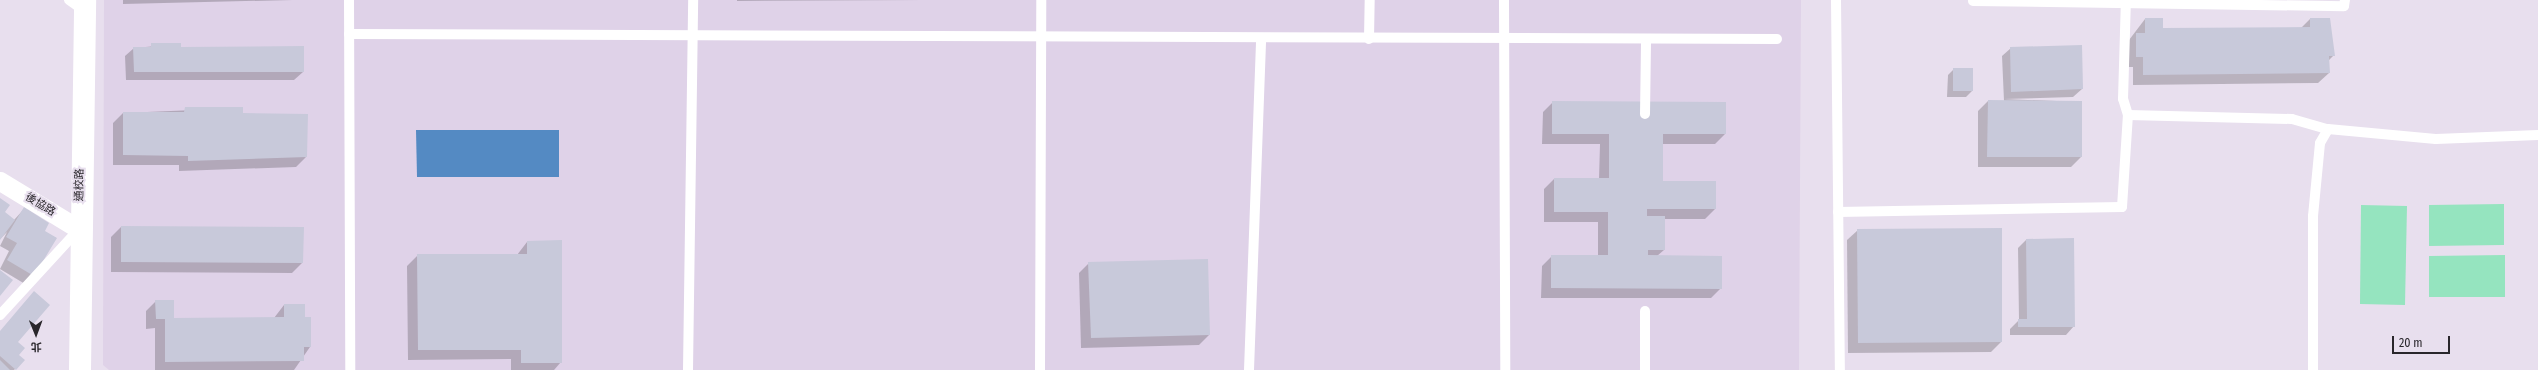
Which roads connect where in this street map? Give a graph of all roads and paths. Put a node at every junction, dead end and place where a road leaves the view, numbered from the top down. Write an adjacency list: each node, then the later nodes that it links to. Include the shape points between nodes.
1 (349, 0): 11 (lane)
2 (693, 0): 12 (lane)
3 (1041, 0): 13 (lane)
4 (1370, 0): 15 (lane)
5 (1504, 0): 16 (lane)
6 (1836, 0): 24 (lane)
7 (2345, 0): 9 (lane, via 2344,6)
8 (1973, 1): 9 (lane)
9 (2126, 2): 20 (lane, via 2123,100)
10 (79, 4): 25 (street, 通校路)
11 (350, 34): 12 (lane); 29 (lane)
12 (692, 36): 13 (lane); 30 (lane)
13 (1041, 38): 14 (lane); 31 (lane)
14 (1261, 39): 15 (lane); 32 (lane)
15 (1369, 39): 16 (lane)
16 (1505, 39): 17 (lane); 33 (lane)
17 (1646, 39): 18 (lane); 19 (lane)
18 (1777, 39)
19 (1645, 114)
20 (2128, 115): 21 (lane, via 2292,119); 24 (lane, via 2122,207)
21 (2328, 129): 22 (lane, via 2436,138); 36 (lane, via 2320,143 2313,216)
22 (2538, 136)
23 (0, 181): 25 (street, 後協路)
24 (1838, 212): 35 (lane)
25 (79, 229): 27 (lane); 28 (street, 通校路)
26 (1645, 311): 34 (lane)
27 (0, 315)
28 (80, 370)
29 (350, 370)
30 (688, 370)
31 (1040, 370)
32 (1249, 370)
33 (1505, 370)
34 (1645, 370)
35 (1840, 370)
36 (2313, 370)

